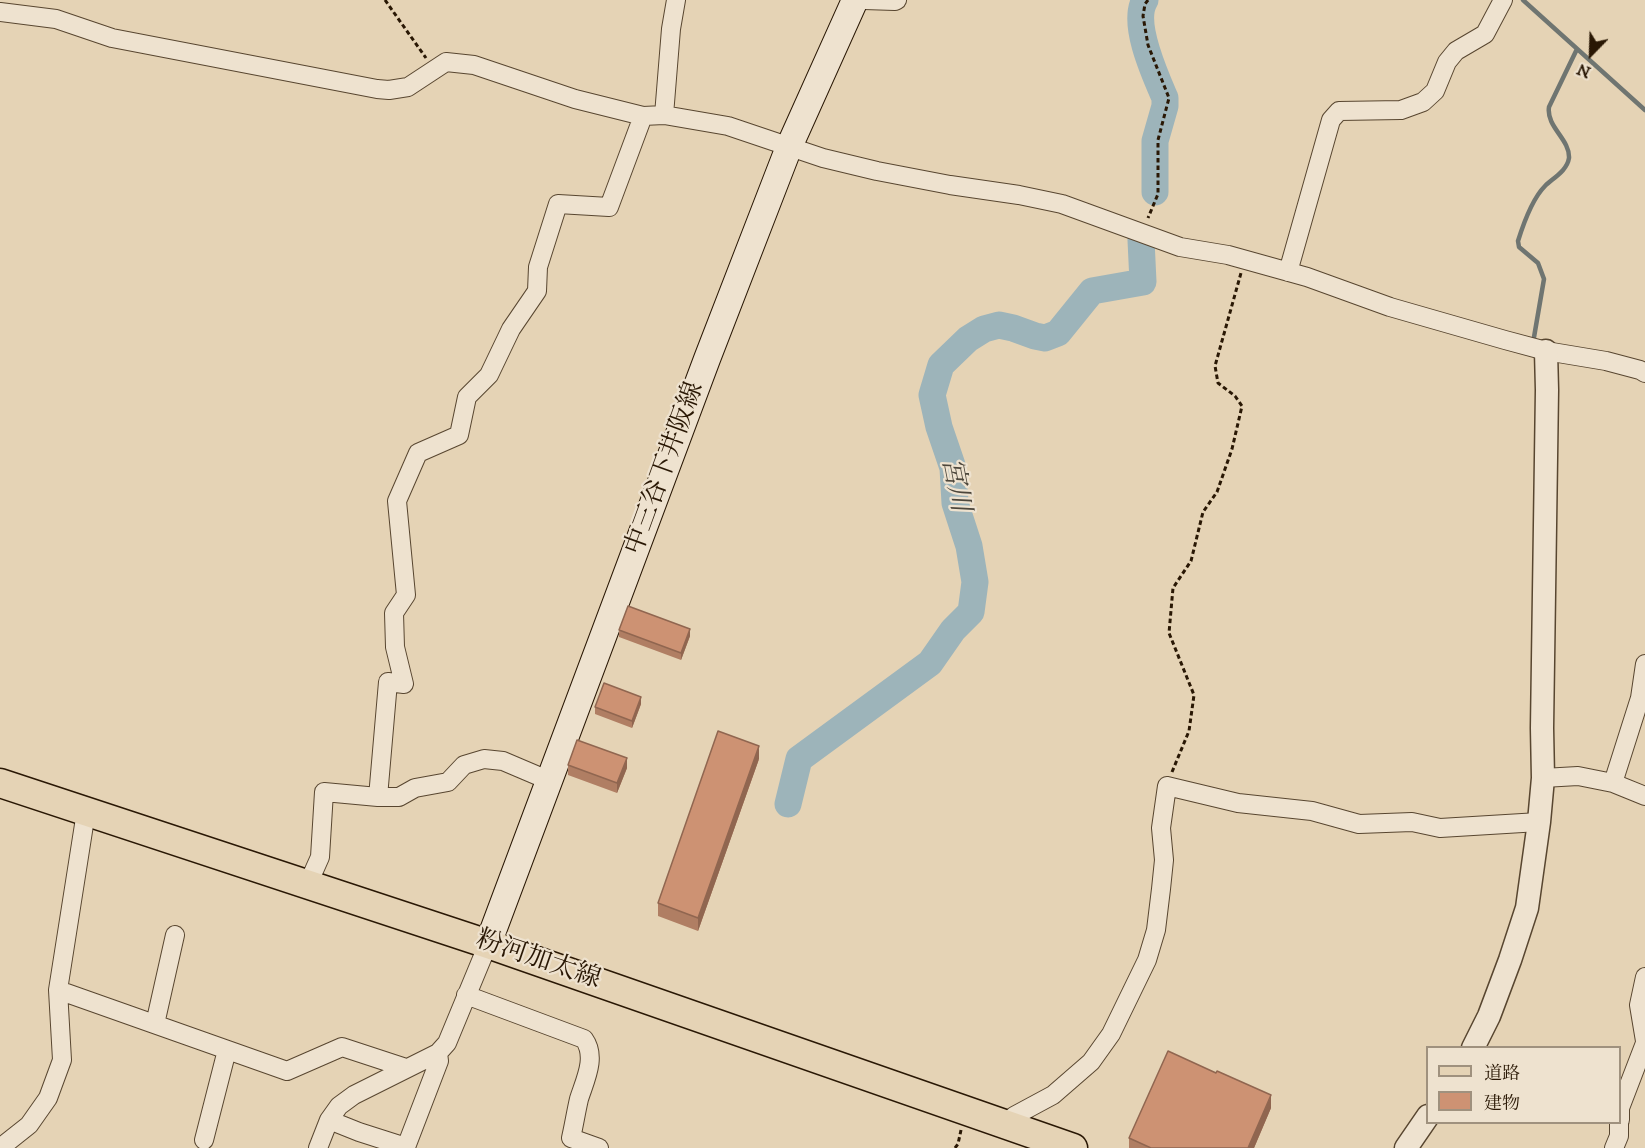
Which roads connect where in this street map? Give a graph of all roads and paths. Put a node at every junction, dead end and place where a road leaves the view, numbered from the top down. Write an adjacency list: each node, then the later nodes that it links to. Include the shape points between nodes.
1 (385, 0): 9 (path)
2 (676, 0): 10 (street)
3 (855, 0): 12 (main road, 中三谷下井阪線)
4 (864, 0): 5 (street)
5 (897, 0)
6 (1148, 0): 13 (path, via 1143,16 1148,45 1168,98 1158,140 1158,194)
7 (1503, 0): 15 (street, via 1485,34 1456,51 1435,91 1423,102 1401,110 1339,111 1331,120)
8 (0, 12): 9 (street, via 56,19 112,38 377,89 408,87)
9 (434, 69): 11 (street, via 446,62 474,65 575,99)
10 (664, 115): 11 (street); 12 (street, via 728,126)
11 (644, 116): 25 (street, via 609,207 558,204 538,267 537,291 511,329 489,375 467,397 459,435 418,453 397,501 406,595 394,613 395,647 404,684 388,682)
12 (789, 147): 13 (street, via 877,171 1062,204); 20 (main road, 中三谷下井阪線)
13 (1141, 233): 14 (street, via 1180,247)
14 (1244, 260): 15 (street); 23 (path, via 1215,366 1218,383 1242,406 1218,492 1203,512 1191,561 1173,588 1169,633 1194,695 1189,731)
15 (1288, 272): 16 (street, via 1390,307)
16 (1546, 351): 17 (street, via 1606,361); 19 (street)
17 (1645, 373)
18 (1645, 664): 22 (street, via 1640,698)
19 (1542, 778): 22 (street, via 1578,776); 27 (street)
20 (550, 781): 25 (street, via 502,761 484,759 464,765 448,782 415,788 399,797); 30 (main road, 中三谷下井阪線)
21 (0, 783): 26 (main road, 粉河加太線)
22 (1613, 783): 24 (street)
23 (1167, 786): 27 (street, via 1238,803 1312,811 1359,824 1412,822 1440,828); 44 (street, via 1161,828 1161,889 1156,930 1147,960 1111,1034 1092,1062 1053,1095 1014,1116)
24 (1645, 796)
25 (378, 797): 28 (street, via 324,792 320,857)
26 (86, 812): 28 (main road, 粉河加太線); 32 (street)
27 (1539, 822): 36 (street, via 1527,908 1489,1016)
28 (308, 884): 30 (main road, 粉河加太線)
29 (175, 935): 34 (street)
30 (488, 944): 33 (street); 44 (main road, 粉河加太線)
31 (1645, 977): 35 (street, via 1640,1005)
32 (58, 990): 34 (street); 46 (street, via 62,1060 48,1098 28,1125)
33 (466, 995): 38 (street, via 447,1043); 49 (street, via 584,1039 589,1046 589,1071 571,1138)
34 (155, 1024): 37 (street)
35 (1645, 1042): 40 (street)
36 (1474, 1046)
37 (227, 1050): 39 (street, via 287,1071 342,1047); 45 (street)
38 (438, 1053): 39 (street); 48 (street, via 439,1061)
39 (406, 1068): 42 (street, via 354,1095)
40 (1621, 1105)
41 (1426, 1119): 51 (street)
42 (329, 1120): 47 (street); 48 (street)
43 (1619, 1124): 52 (street)
44 (1010, 1126): 50 (main road, 粉河加太線)
45 (204, 1140)
46 (0, 1148)
47 (318, 1148)
48 (406, 1148)
49 (599, 1148)
50 (1073, 1148)
51 (1406, 1148)
52 (1614, 1148)

